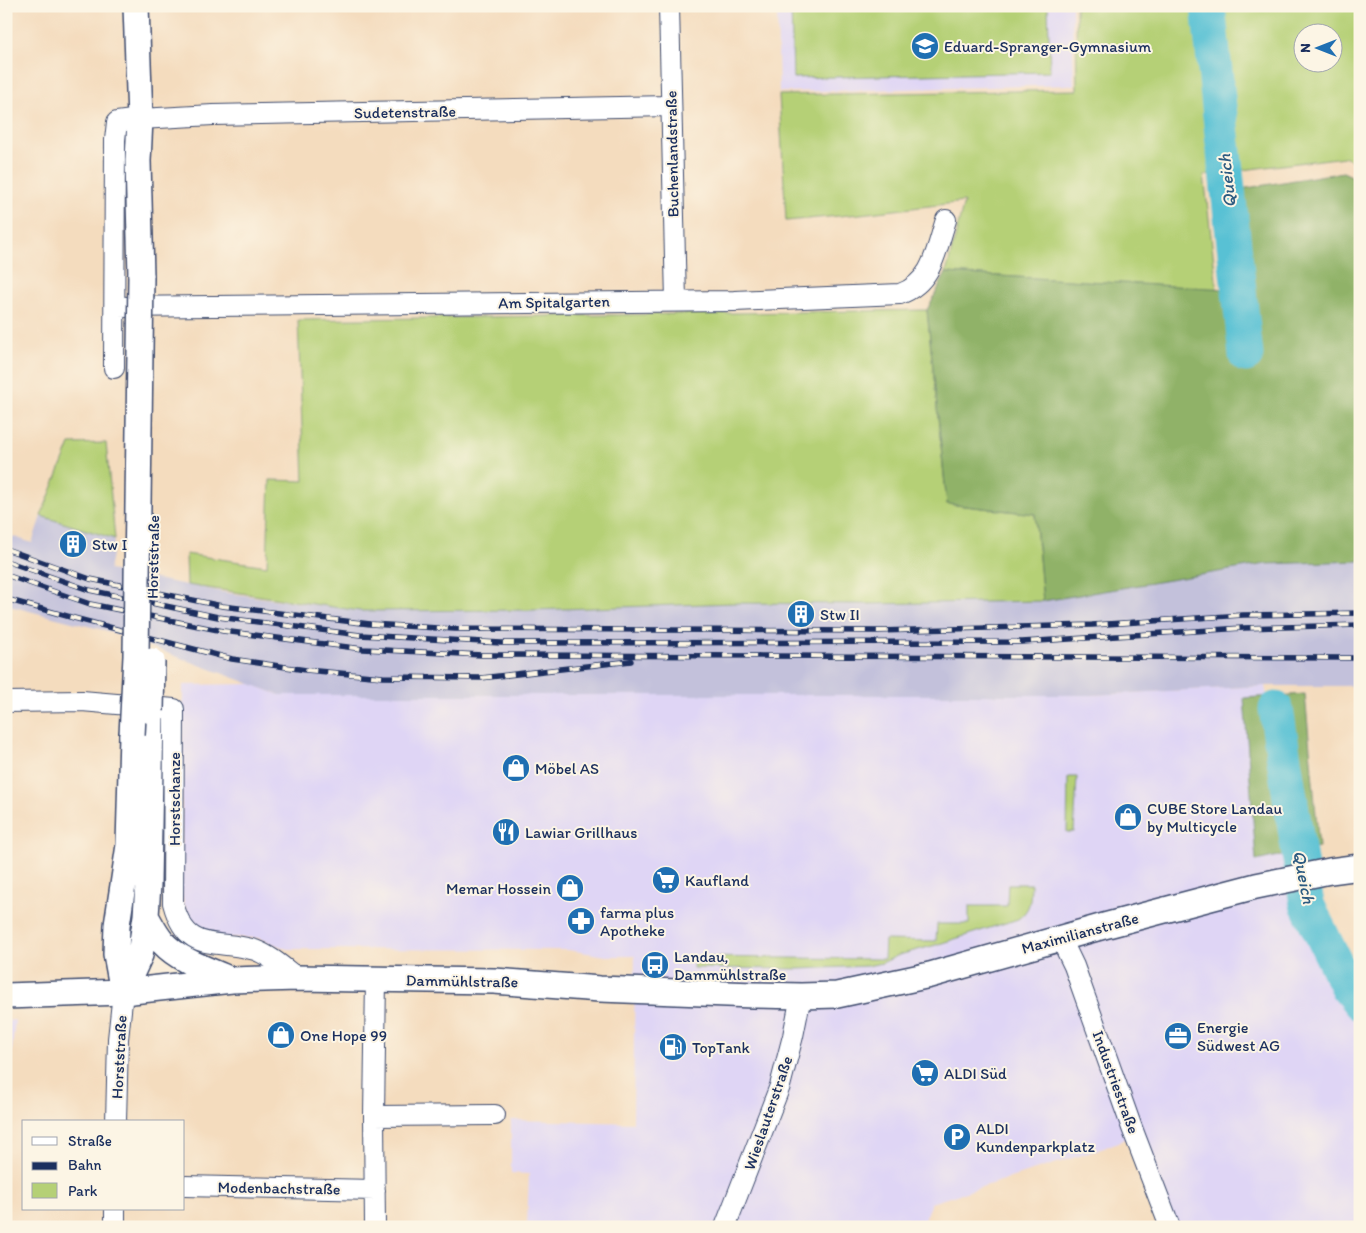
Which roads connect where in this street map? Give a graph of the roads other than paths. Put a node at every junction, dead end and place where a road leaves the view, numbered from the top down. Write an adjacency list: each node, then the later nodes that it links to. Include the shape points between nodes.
1 (136, 6): 4 (street, Horststraße)
2 (669, 6): 3 (street, Buchenlandstraße)
3 (671, 106): 4 (street, Sudetenstraße); 6 (street, Buchenlandstraße)
4 (140, 119): 7 (street, via 118,122 115,140); 10 (street, Horststraße, bridge, via 154,177 149,276)
5 (946, 220): 6 (street, Am Spitalgarten, via 927,274 916,286 900,294)
6 (676, 301): 7 (street, Am Spitalgarten)
7 (116, 306): 8 (street)
8 (114, 368)
9 (6, 702): 14 (street, Horstschanze, via 82,701 174,708 173,903 176,915 181,925 200,940 257,951)
10 (139, 845): 12 (street, Horststraße); 17 (street, Horststraße, via 117,925 116,954)
11 (1360, 867): 13 (street, Maximilianstraße, via 1256,886)
12 (146, 916): 16 (street, via 169,949); 17 (street, Horststraße, via 140,955)
13 (1061, 939): 19 (street, Maximilianstraße, via 893,984 837,995); 29 (street, Industriestraße, via 1074,966)
14 (297, 978): 15 (street, Dammühlstraße); 16 (street, Dammühlstraße)
15 (376, 979): 19 (street, Dammühlstraße, via 494,981 600,989); 21 (street)
16 (232, 980): 17 (street, Dammühlstraße)
17 (123, 992): 18 (street, Dammühlstraße); 22 (street, Horststraße)
18 (6, 996)
19 (801, 996): 28 (street, Wieslauterstraße, via 780,1086)
20 (495, 1115): 21 (street)
21 (374, 1116): 24 (street)
22 (116, 1120)
23 (185, 1186): 24 (street, Modenbachstraße)
24 (375, 1190): 27 (street)
25 (115, 1210): 26 (street)
26 (115, 1227)
27 (375, 1227)
28 (725, 1227)
29 (1170, 1227)

